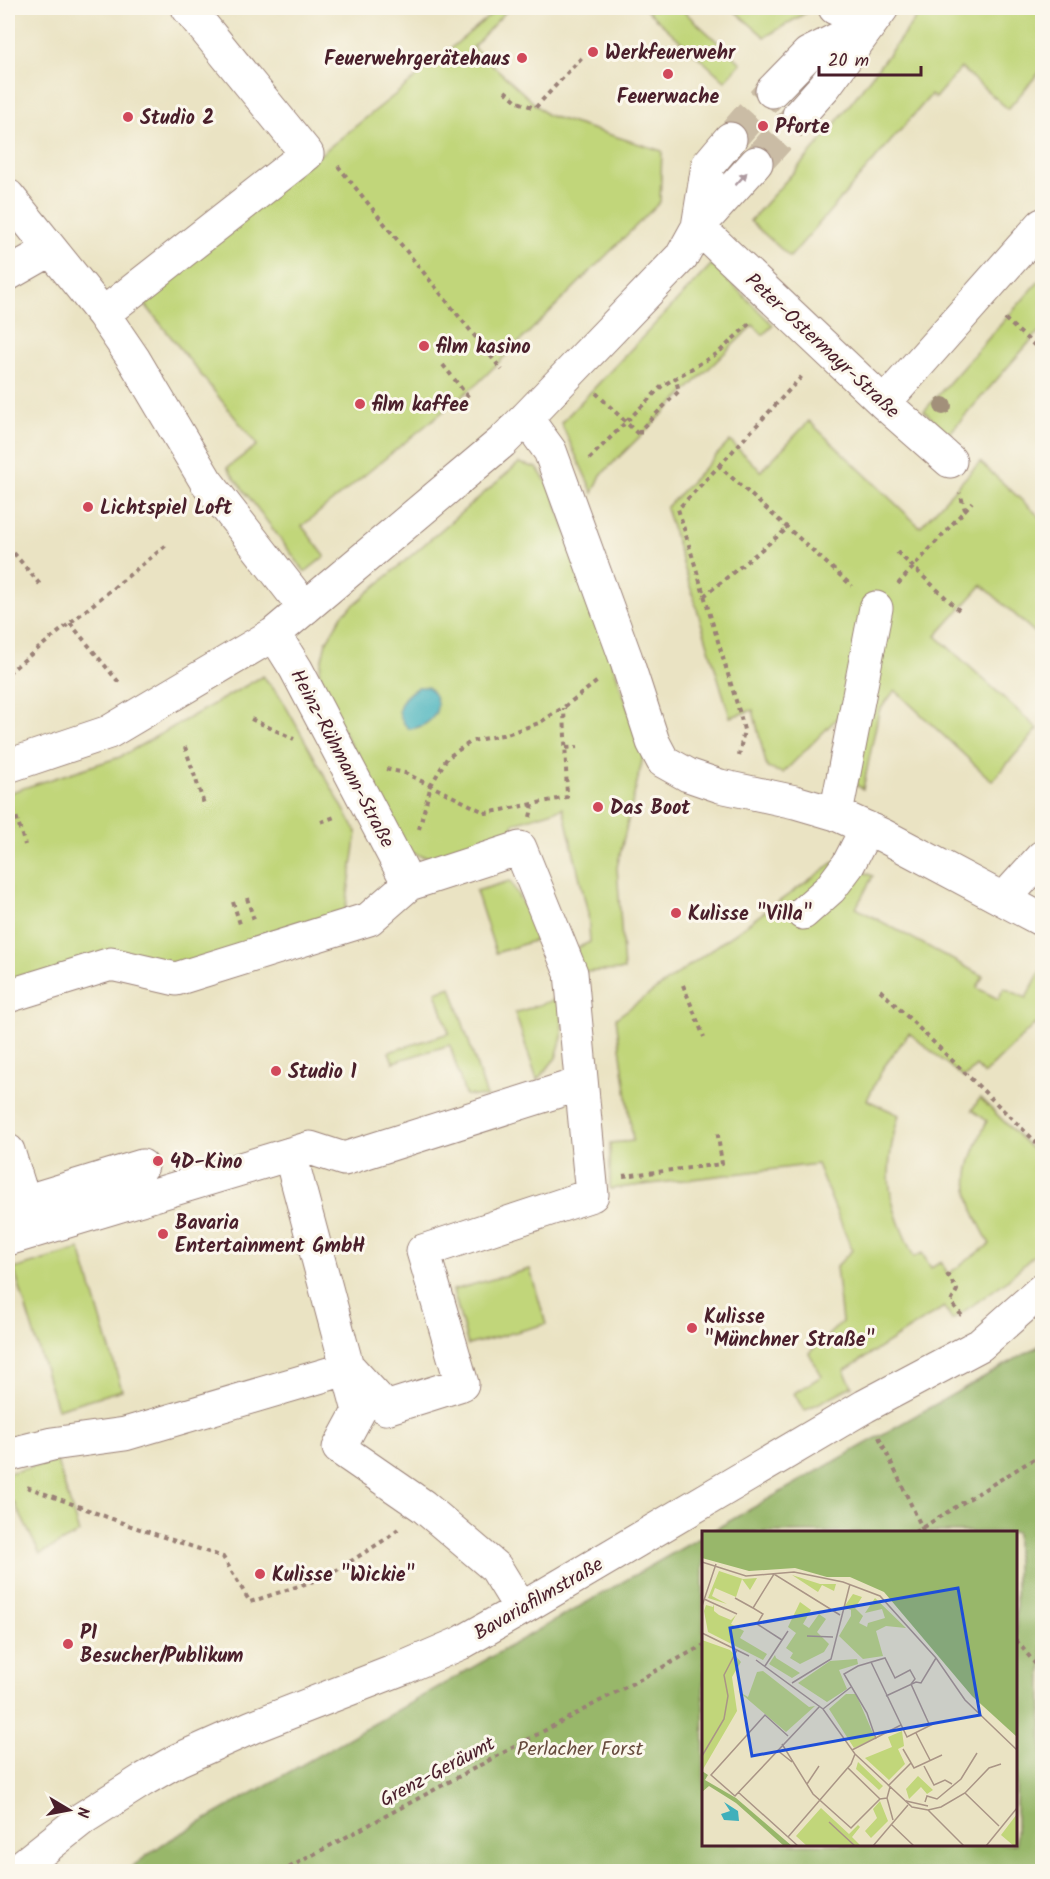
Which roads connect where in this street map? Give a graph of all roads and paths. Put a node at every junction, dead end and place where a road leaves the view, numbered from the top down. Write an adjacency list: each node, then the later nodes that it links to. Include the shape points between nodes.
1 (188, 8): 18 (street, via 307,154)
2 (835, 8): 3 (street)
3 (876, 15): 6 (street, via 808,54); 7 (street)
4 (584, 55): 5 (path, via 535,108 518,102)
5 (505, 91)
6 (772, 92)
7 (799, 115)
8 (730, 140): 13 (street, via 708,165)
9 (756, 163): 13 (street, one-way to 9)
10 (351, 183): 22 (path)
11 (9, 202): 14 (street)
12 (1042, 225): 16 (street)
13 (699, 227): 17 (street, Peter-Ostermayr-Straße); 27 (street, via 682,256)
14 (50, 250): 15 (street); 18 (street)
15 (8, 274)
16 (979, 297): 20 (path); 26 (street)
17 (773, 298): 19 (street, Peter-Ostermayr-Straße); 23 (path, via 718,353)
18 (103, 314): 41 (street, via 206,482)
19 (827, 350): 26 (street, Peter-Ostermayr-Straße); 30 (path)
20 (1042, 352)
21 (443, 365): 25 (path)
22 (502, 370)
23 (675, 377): 28 (path); 28 (path, via 680,391 640,430 640,436)
24 (589, 387): 28 (path)
25 (470, 399)
26 (884, 403): 29 (street, Peter-Ostermayr-Straße)
27 (526, 418): 31 (street, via 550,452); 41 (street)
28 (626, 421): 31 (path)
29 (950, 461): 33 (path)
30 (719, 466): 34 (path); 40 (path, via 678,509)
31 (564, 486): 46 (street)
32 (972, 502): 33 (path)
33 (965, 510): 38 (path)
34 (788, 528): 40 (path); 42 (path)
35 (169, 543): 44 (path)
36 (8, 546): 39 (path)
37 (897, 552): 38 (path)
38 (913, 568): 42 (path); 43 (path)
39 (42, 587)
40 (704, 596): 55 (path, via 744,730)
41 (305, 608): 45 (street)
42 (876, 608): 59 (street)
43 (959, 610)
44 (70, 622): 47 (path); 49 (path)
45 (274, 634): 49 (street); 67 (street, Heinz-Rühmann-Straße)
46 (626, 659): 48 (path); 55 (street, via 663,761 688,775)
47 (8, 674)
48 (564, 707): 52 (path); 54 (path, via 539,723 472,741 447,758)
49 (143, 712): 53 (street, via 110,732)
50 (185, 747): 57 (path)
51 (578, 747): 52 (path)
52 (566, 748): 58 (path, via 567,797)
53 (8, 766)
54 (431, 785): 58 (path, via 486,813); 63 (path)
55 (732, 789): 59 (street)
56 (12, 802): 64 (path)
57 (204, 804)
58 (533, 804): 65 (path)
59 (836, 814): 62 (street)
60 (338, 815): 61 (path)
61 (321, 822)
62 (867, 828): 68 (street); 69 (street, via 830,889)
63 (419, 831)
64 (25, 845)
65 (520, 848): 67 (street); 75 (street, via 571,973)
66 (1042, 857): 68 (street)
67 (409, 884): 73 (street, via 369,919 176,979 111,964)
68 (1004, 899): 70 (street)
69 (803, 912)
70 (1042, 920)
71 (683, 985): 74 (path)
72 (880, 990): 77 (path)
73 (8, 996)
74 (704, 1037)
75 (580, 1084): 79 (street, via 344,1160 309,1148); 81 (street)
76 (717, 1130): 81 (path, via 722,1164)
77 (1042, 1148)
78 (8, 1151): 82 (street)
79 (290, 1154): 82 (street); 86 (street)
80 (141, 1166): 82 (street)
81 (590, 1180): 86 (street, via 592,1195 423,1251 462,1384 386,1408)
82 (22, 1224)
83 (947, 1274): 85 (path, via 957,1290 951,1302)
84 (1042, 1290): 85 (street, Bavariafilmstraße)
85 (980, 1345): 87 (street, Bavariafilmstraße)
86 (349, 1368): 89 (street, via 125,1434 52,1444); 91 (street, via 359,1411 339,1448)
87 (865, 1406): 92 (path); 93 (street, Bavariafilmstraße)
88 (1042, 1454): 92 (path)
89 (8, 1455)
90 (22, 1485): 91 (path, via 223,1557 250,1602 326,1577 389,1537)
91 (423, 1506): 93 (street, via 496,1568)
92 (922, 1531)
93 (521, 1609): 97 (street, Bavariafilmstraße, via 461,1643 178,1760 83,1818)
94 (1017, 1641): 96 (path)
95 (702, 1646): 98 (path, Grenz-Geräumt)
96 (1042, 1672)
97 (15, 1872)
98 (281, 1872)

